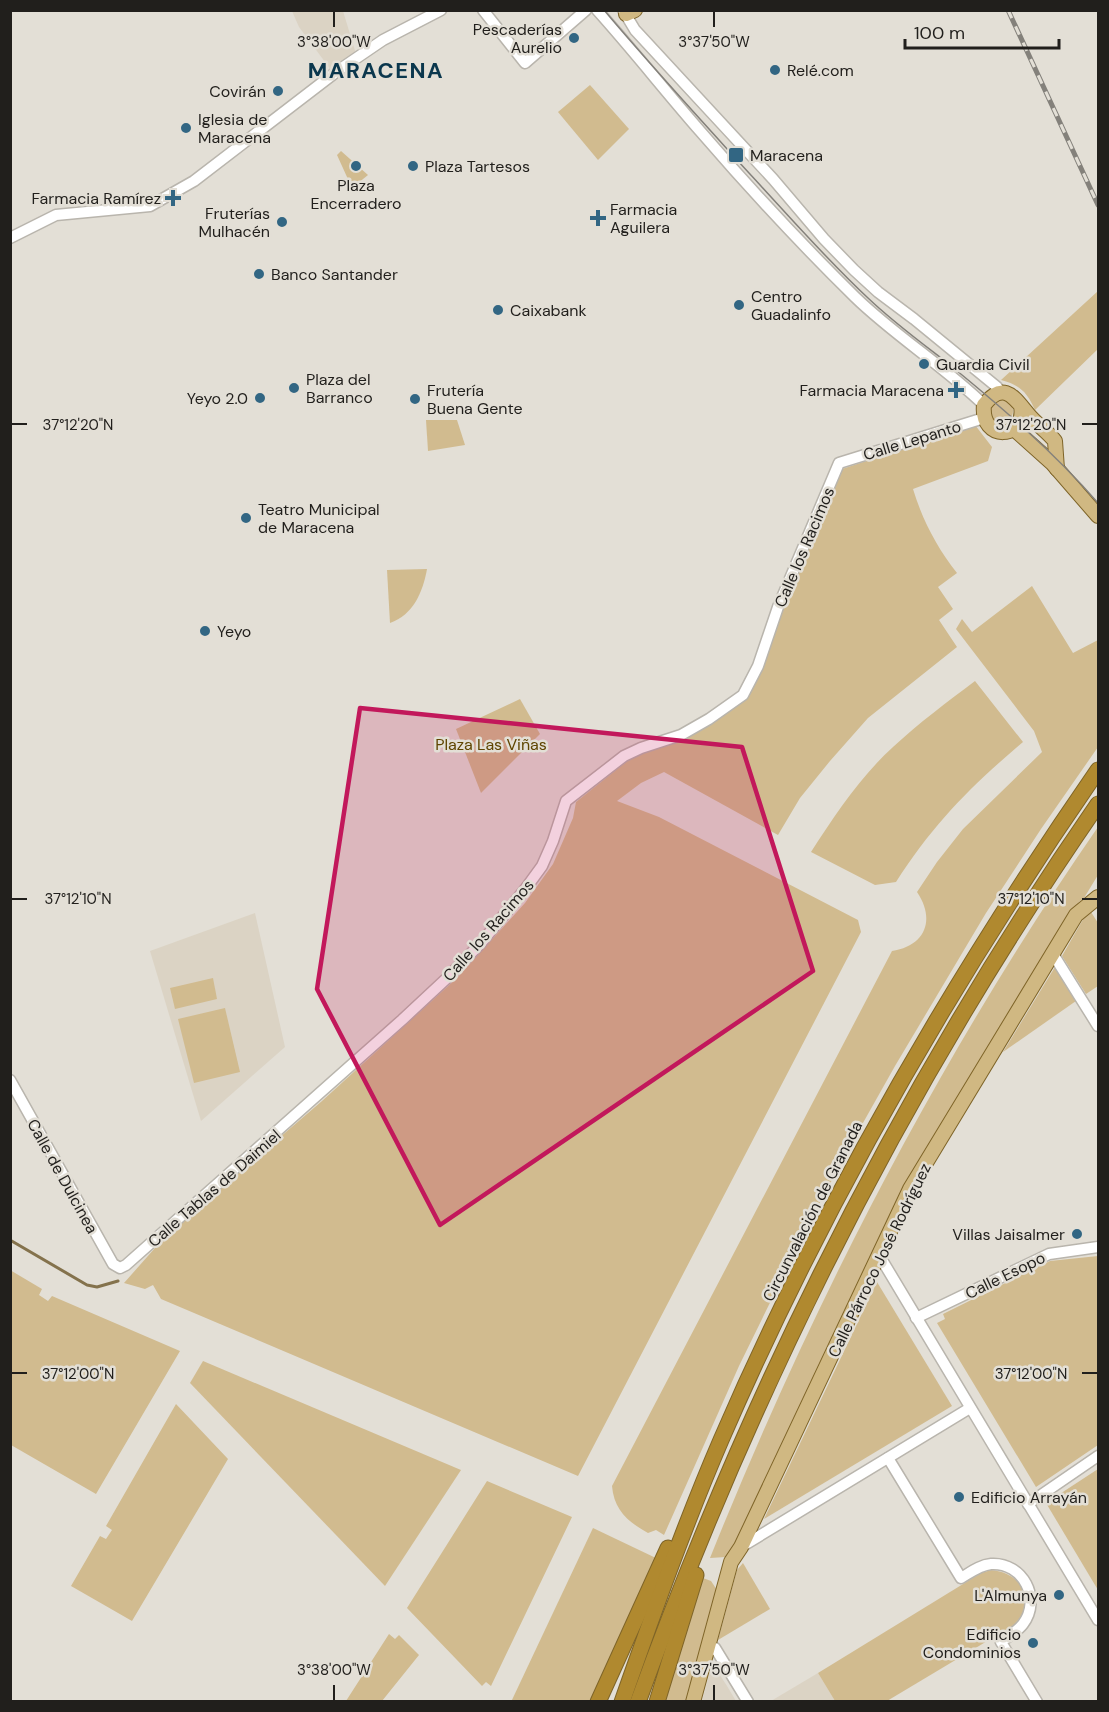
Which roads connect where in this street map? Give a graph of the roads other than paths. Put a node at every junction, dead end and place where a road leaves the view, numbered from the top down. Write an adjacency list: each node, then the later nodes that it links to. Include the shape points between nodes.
1 (441, 10): 8 (street, via 383,40 198,178 150,206 56,215)
2 (483, 10): 3 (street, via 525,63)
3 (586, 10)
4 (597, 10): 7 (street)
5 (612, 10): 6 (street)
6 (628, 12): 7 (street); 9 (street, via 635,30 854,270)
7 (611, 25): 11 (street, via 769,209 826,268)
8 (10, 238)
9 (1001, 393): 10 (main road, via 1014,397); 11 (main road, via 994,395)
10 (1022, 406): 12 (main road, via 1022,419); 14 (main road, via 1055,441)
11 (984, 411): 12 (main road, via 990,428 997,432); 13 (street, Calle Lepanto)
12 (1014, 429): 14 (main road)
13 (839, 463): 22 (street, Calle los Racimos, via 743,695 681,735 624,756 566,801 542,866 506,914 446,979)
14 (1057, 469): 15 (main road)
15 (1098, 516)
16 (1098, 770): 34 (highway, Circunvalación de Granada, via 952,992 864,1146 759,1357 696,1503 679,1521)
17 (1098, 804): 35 (highway, via 914,1098 812,1295 706,1529)
18 (1098, 897): 19 (main road, Calle Párroco José Rodríguez, via 1076,915)
19 (1053, 954): 20 (street); 24 (main road, Calle Párroco José Rodríguez, via 910,1189)
20 (1098, 1026)
21 (10, 1080): 25 (street, Calle de Dulcinea, via 113,1264)
22 (306, 1106): 25 (street, Calle Tablas de Daimiel)
23 (1098, 1247): 28 (street, Calle Esopo, via 1049,1254)
24 (879, 1255): 26 (main road, Calle Párroco José Rodríguez); 27 (street)
25 (120, 1268)
26 (872, 1269): 27 (street); 33 (main road, Calle Párroco José Rodríguez)
27 (890, 1275): 28 (street)
28 (916, 1318): 29 (street)
29 (970, 1408): 31 (street); 32 (street)
30 (1098, 1456): 32 (street)
31 (888, 1458): 33 (street); 44 (street, via 961,1578 992,1564 1014,1570 1026,1582 1031,1597 1028,1617 1001,1642)
32 (1028, 1504): 36 (street)
33 (741, 1547): 37 (main road, Calle Párroco José Rodríguez, via 731,1562)
34 (666, 1565): 38 (highway); 39 (highway)
35 (691, 1574): 40 (highway); 41 (highway)
36 (1098, 1620)
37 (708, 1646): 42 (main road, Calle Párroco José Rodríguez); 43 (street, via 715,1648)
38 (597, 1701)
39 (621, 1701)
40 (638, 1701)
41 (657, 1701)
42 (693, 1701)
43 (748, 1701)
44 (1036, 1701)

